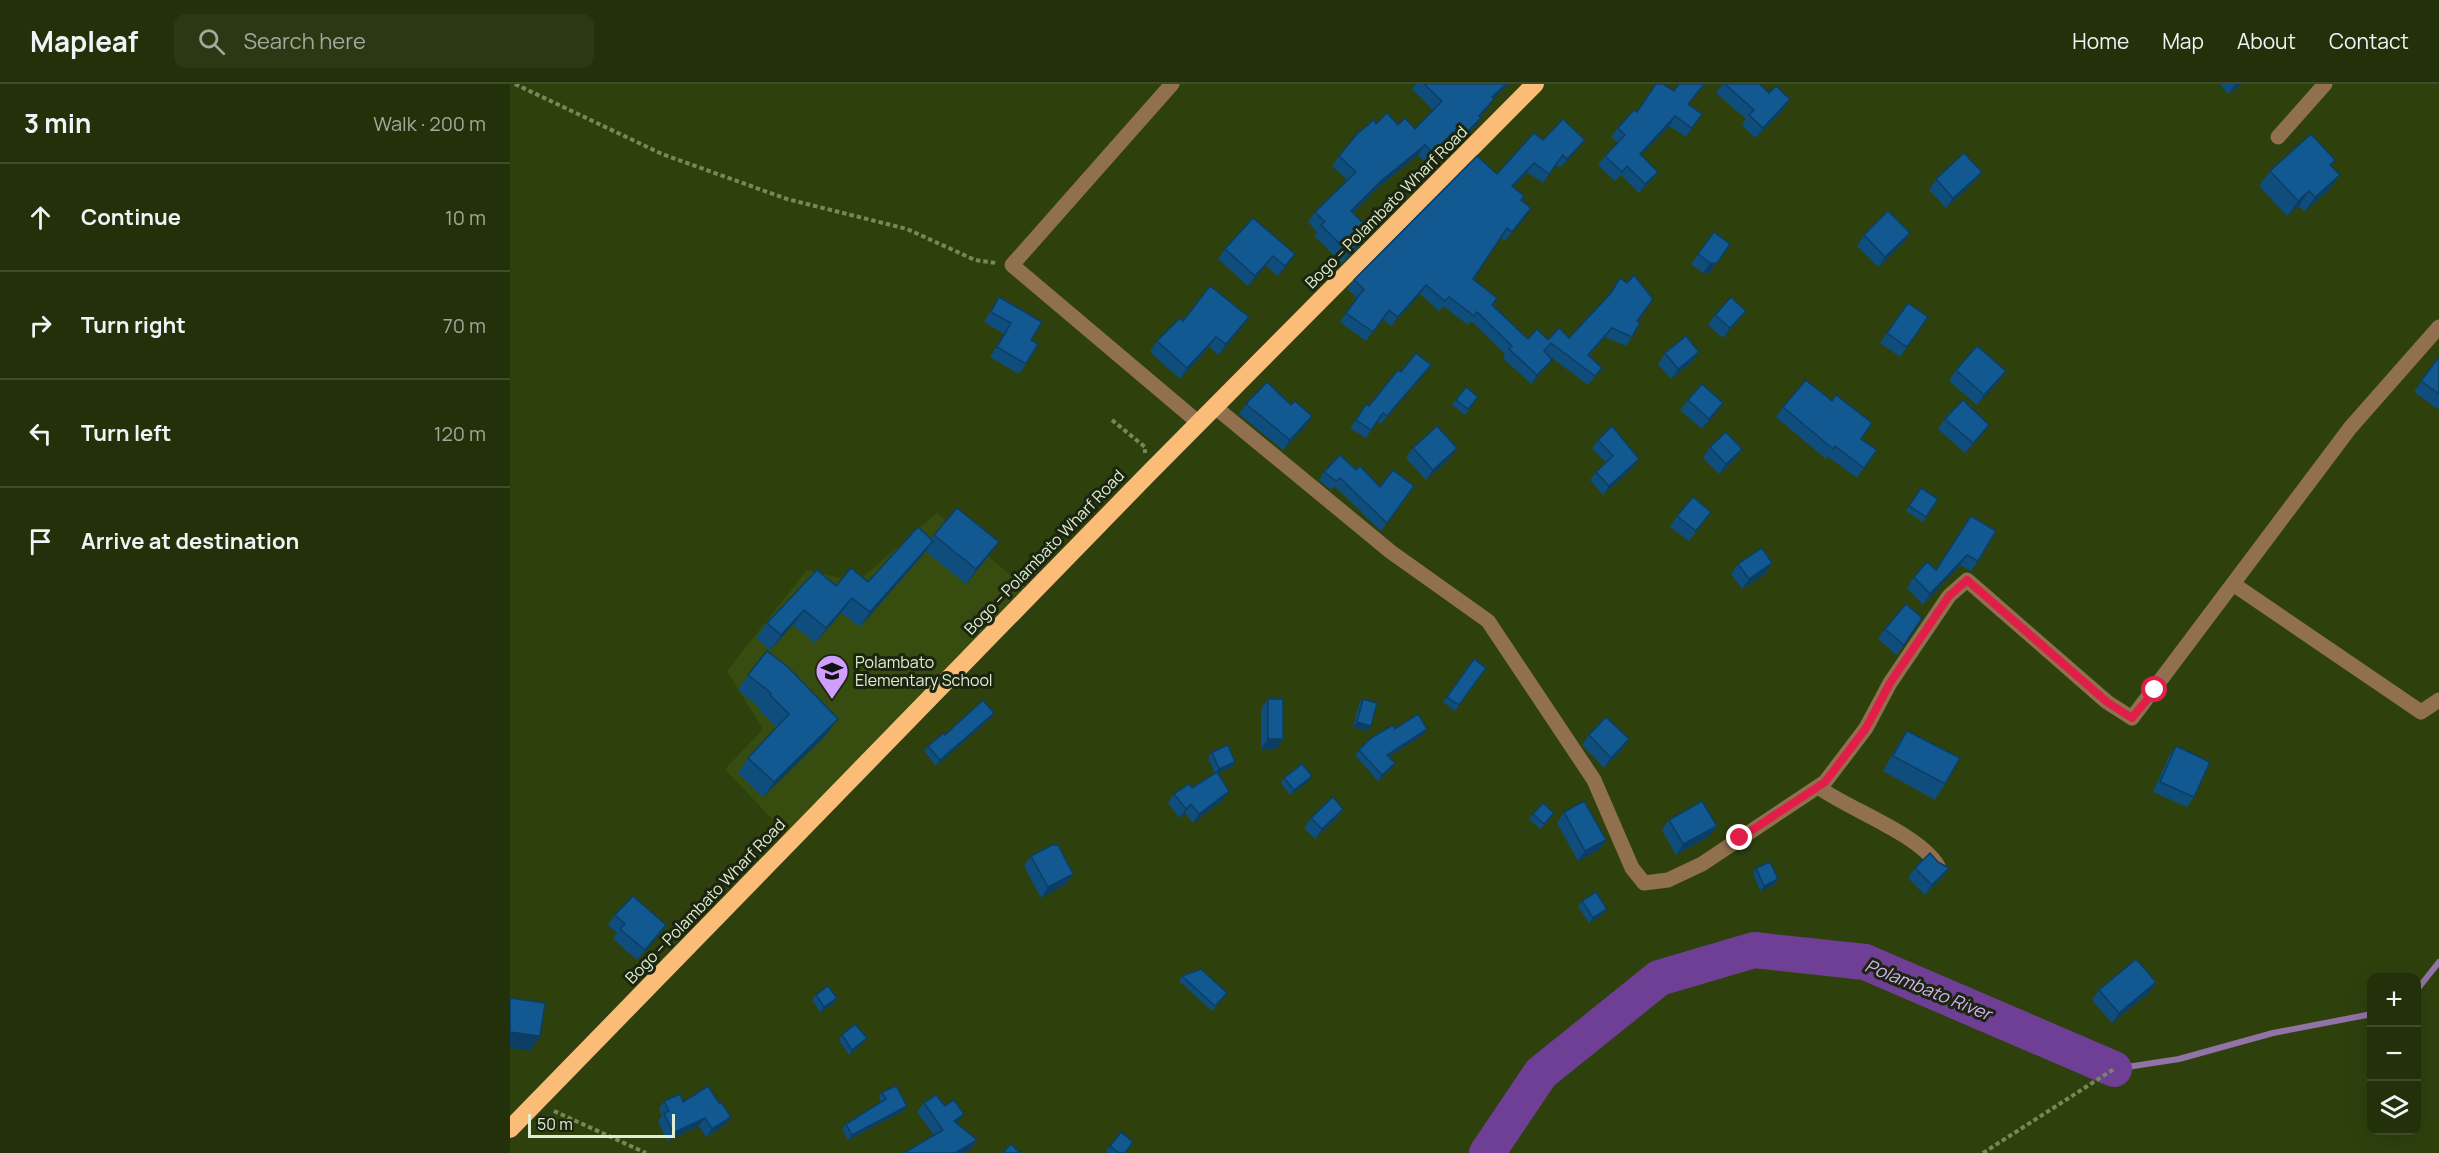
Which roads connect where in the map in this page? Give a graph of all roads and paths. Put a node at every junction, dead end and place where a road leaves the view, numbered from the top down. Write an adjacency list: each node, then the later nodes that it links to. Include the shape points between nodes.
1 (515, 84): 6 (path, via 662,154 787,199 907,229 975,260)
2 (1172, 84): 6 (street)
3 (1535, 84): 8 (highway, Bogo – Polambato Wharf Road)
4 (2325, 84): 5 (street)
5 (2278, 137)
6 (1012, 265): 10 (street)
7 (2439, 327): 12 (street, via 2350,428)
8 (1215, 407): 10 (highway, Bogo – Polambato Wharf Road); 14 (street, via 1391,552 1488,621 1594,780 1632,868 1644,883 1668,880 1702,864)
9 (1112, 420): 11 (path, via 1144,447)
10 (1199, 423): 11 (highway, Bogo – Polambato Wharf Road)
11 (1148, 474): 17 (highway, Bogo – Polambato Wharf Road)
12 (2233, 584): 13 (street, via 2421,712); 14 (street, via 2132,718 2107,702 1967,580 1949,596 1890,683 1866,728)
13 (2439, 700)
14 (1818, 787): 15 (street, via 1914,842)
15 (1938, 866)
16 (2114, 1069): 20 (path)
17 (537, 1102): 18 (highway, Bogo – Polambato Wharf Road); 19 (path)
18 (510, 1129)
19 (646, 1153)
20 (1983, 1153)

